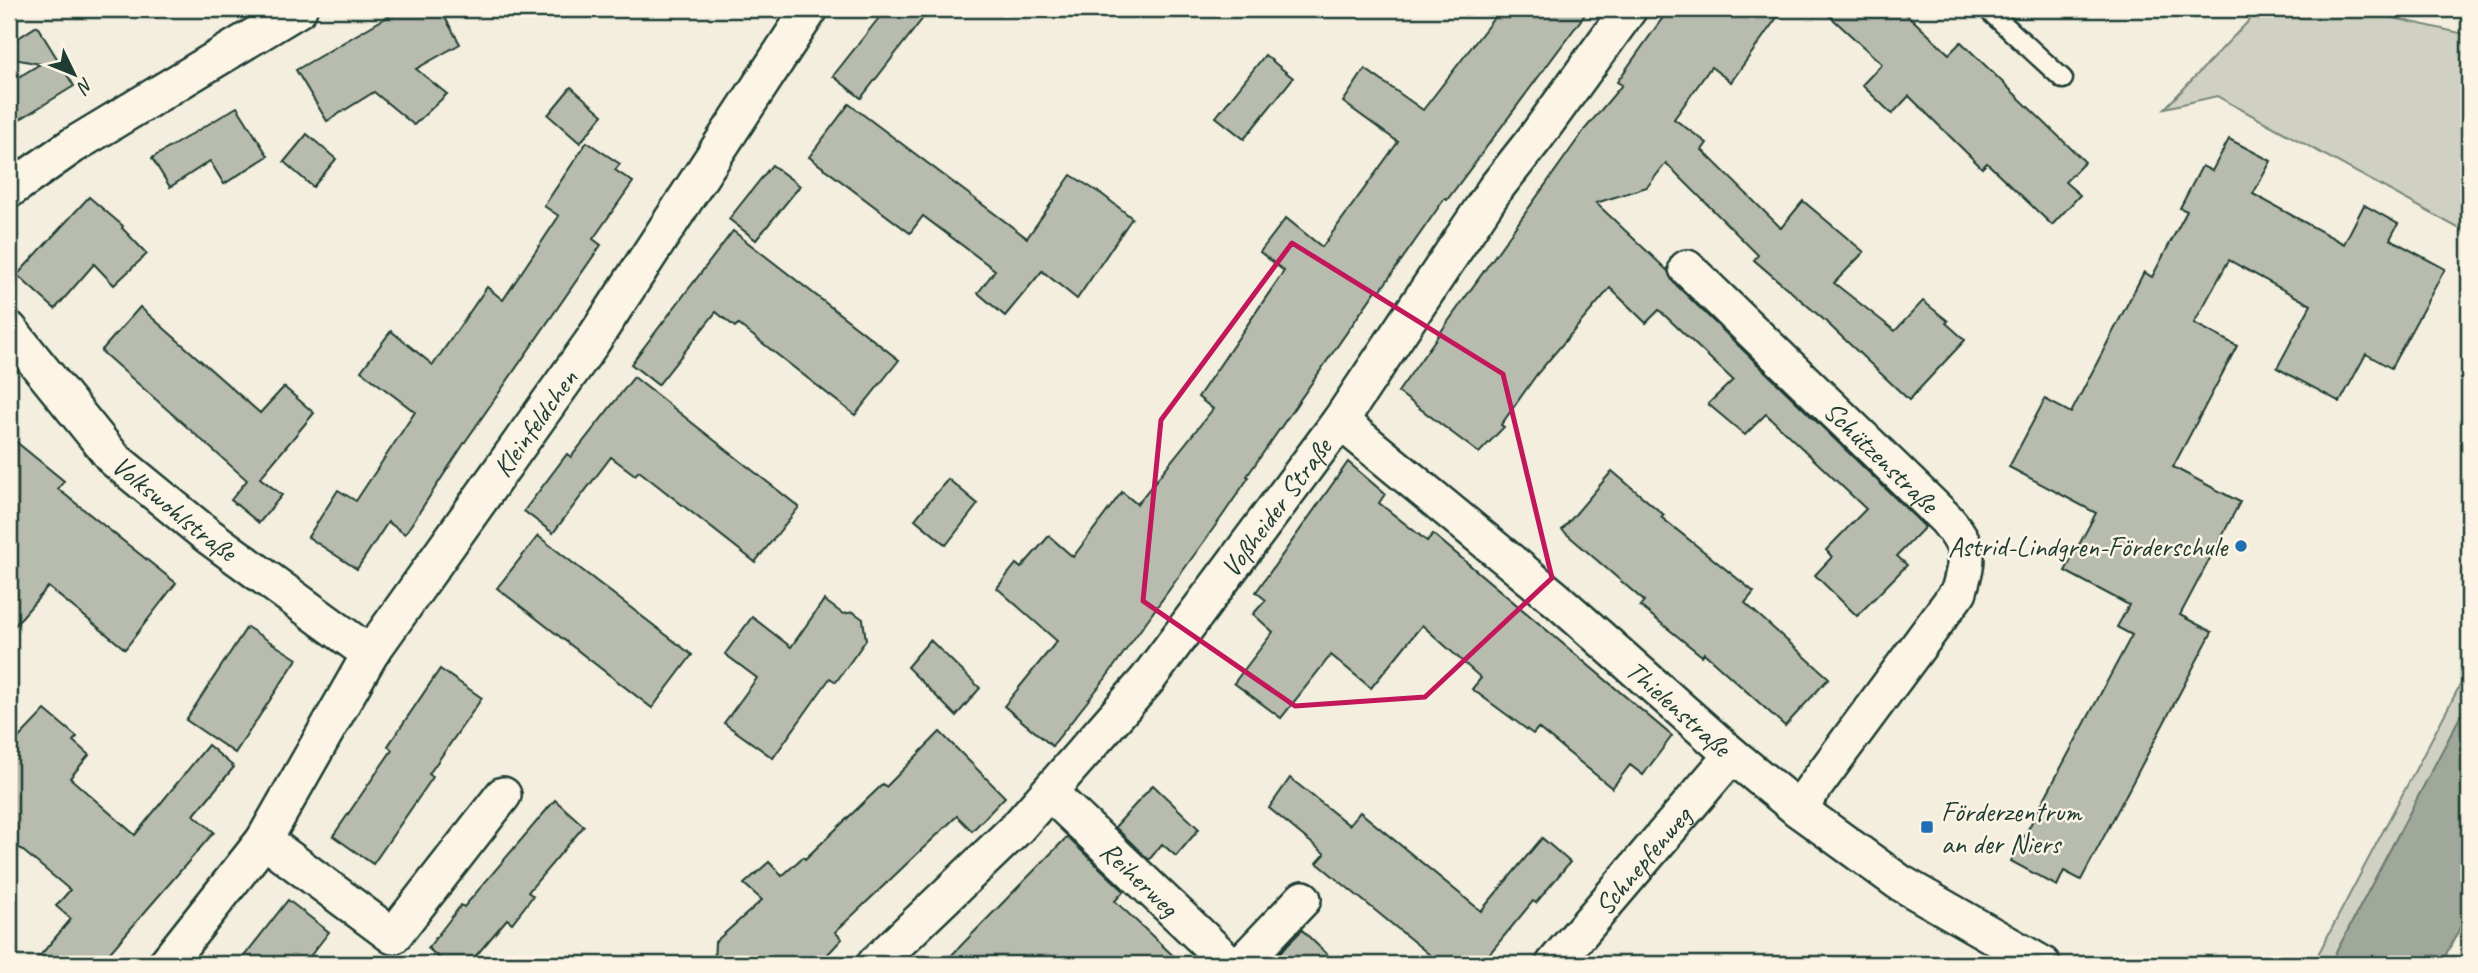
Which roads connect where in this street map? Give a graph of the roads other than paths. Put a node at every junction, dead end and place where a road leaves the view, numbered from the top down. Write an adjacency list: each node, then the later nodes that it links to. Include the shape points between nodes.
1 (299, 9): 6 (street, via 72,146)
2 (810, 9): 10 (street, Kleinfeldchen, via 592,342)
3 (1629, 9): 9 (street, Voßheider Straße, via 1495,189)
4 (1987, 9): 5 (lane)
5 (2063, 79)
6 (9, 190)
7 (1687, 268): 14 (street, Schützenstraße, via 1963,539 1967,560 1959,591)
8 (9, 329): 10 (street, Volkswohlstraße, via 114,459 207,536)
9 (1340, 421): 11 (street, Thielenstraße, via 1556,600); 12 (street, Voßheider Straße, via 1147,680)
10 (370, 654): 15 (street, Kleinfeldchen)
11 (1732, 755): 14 (street, Thielenstraße); 22 (street, Schnepfenweg)
12 (1050, 793): 19 (street, Voßheider Straße); 20 (street, Reiherweg)
13 (503, 795): 15 (street, via 393,936)
14 (1798, 809): 17 (street, Thielenstraße)
15 (264, 840): 18 (street, Kleinfeldchen)
16 (1303, 899): 21 (street)
17 (2001, 952): 23 (street, Thielenstraße)
18 (166, 964)
19 (875, 964)
20 (1230, 964)
21 (1241, 964)
22 (1554, 964)
23 (2042, 964)

